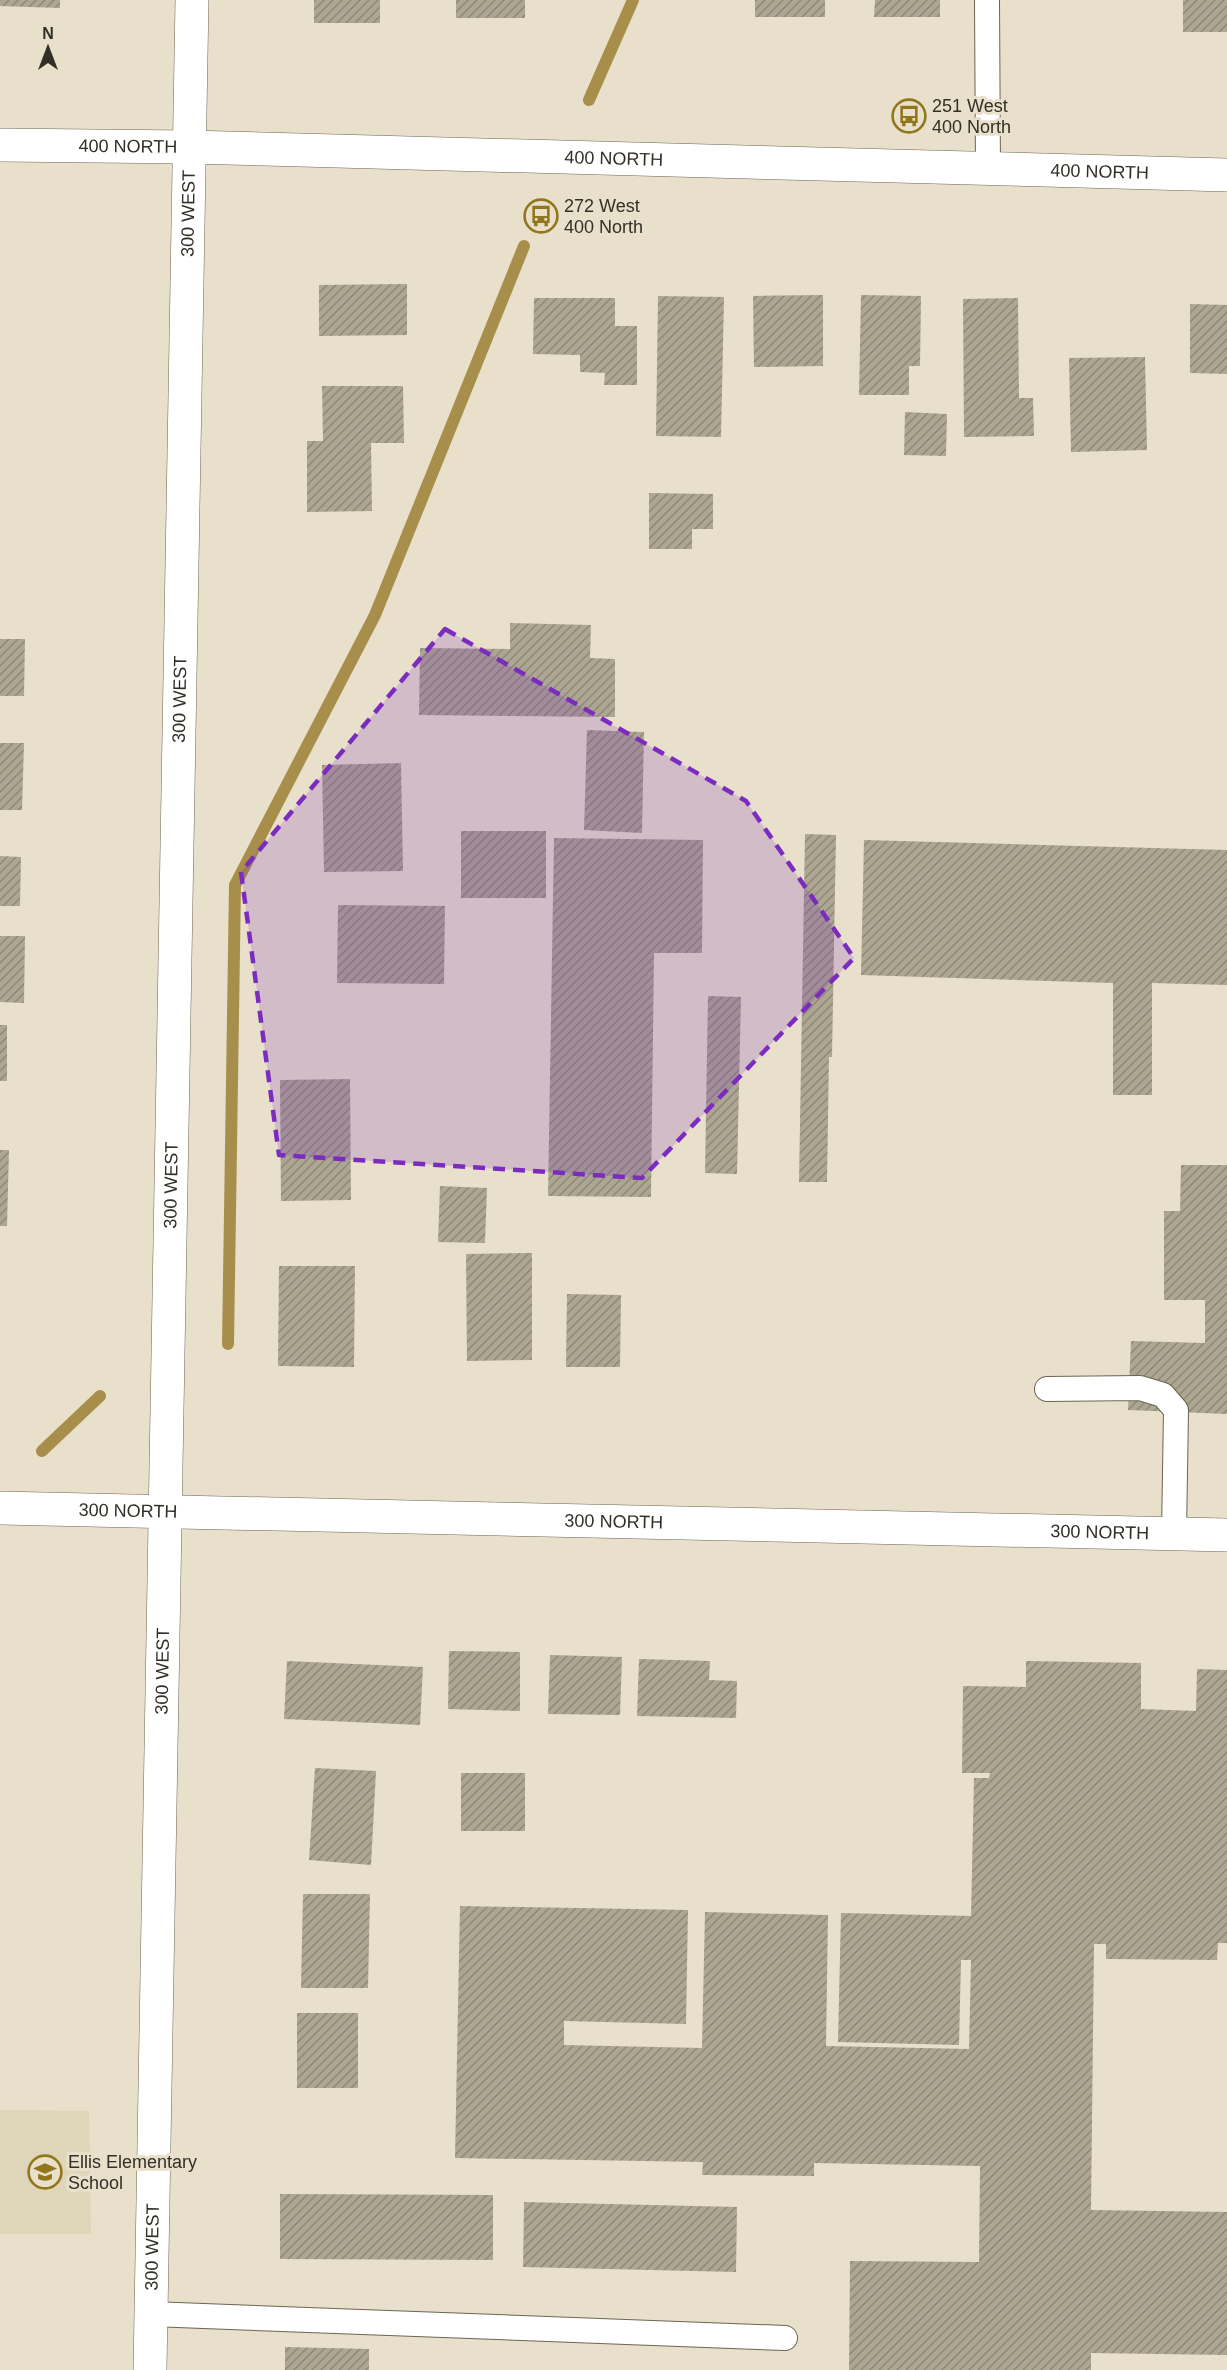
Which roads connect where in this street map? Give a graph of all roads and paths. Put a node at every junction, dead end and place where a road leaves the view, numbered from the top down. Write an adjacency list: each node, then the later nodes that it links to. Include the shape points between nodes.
1 (192, 0): 4 (street, 300 WEST)
2 (987, 0): 5 (lane)
3 (0, 145): 4 (street, 400 NORTH)
4 (189, 147): 5 (street, 400 NORTH); 9 (street, 300 WEST)
5 (988, 169): 6 (street, 400 NORTH)
6 (1227, 175)
7 (1047, 1389): 10 (lane, via 1140,1388 1163,1395 1176,1410)
8 (0, 1508): 9 (street, 300 NORTH)
9 (165, 1512): 10 (street, 300 NORTH); 12 (street, 300 WEST)
10 (1174, 1534): 11 (street, 300 NORTH)
11 (1227, 1535)
12 (151, 2314): 13 (lane); 14 (street, 300 WEST)
13 (785, 2338)
14 (150, 2370)

